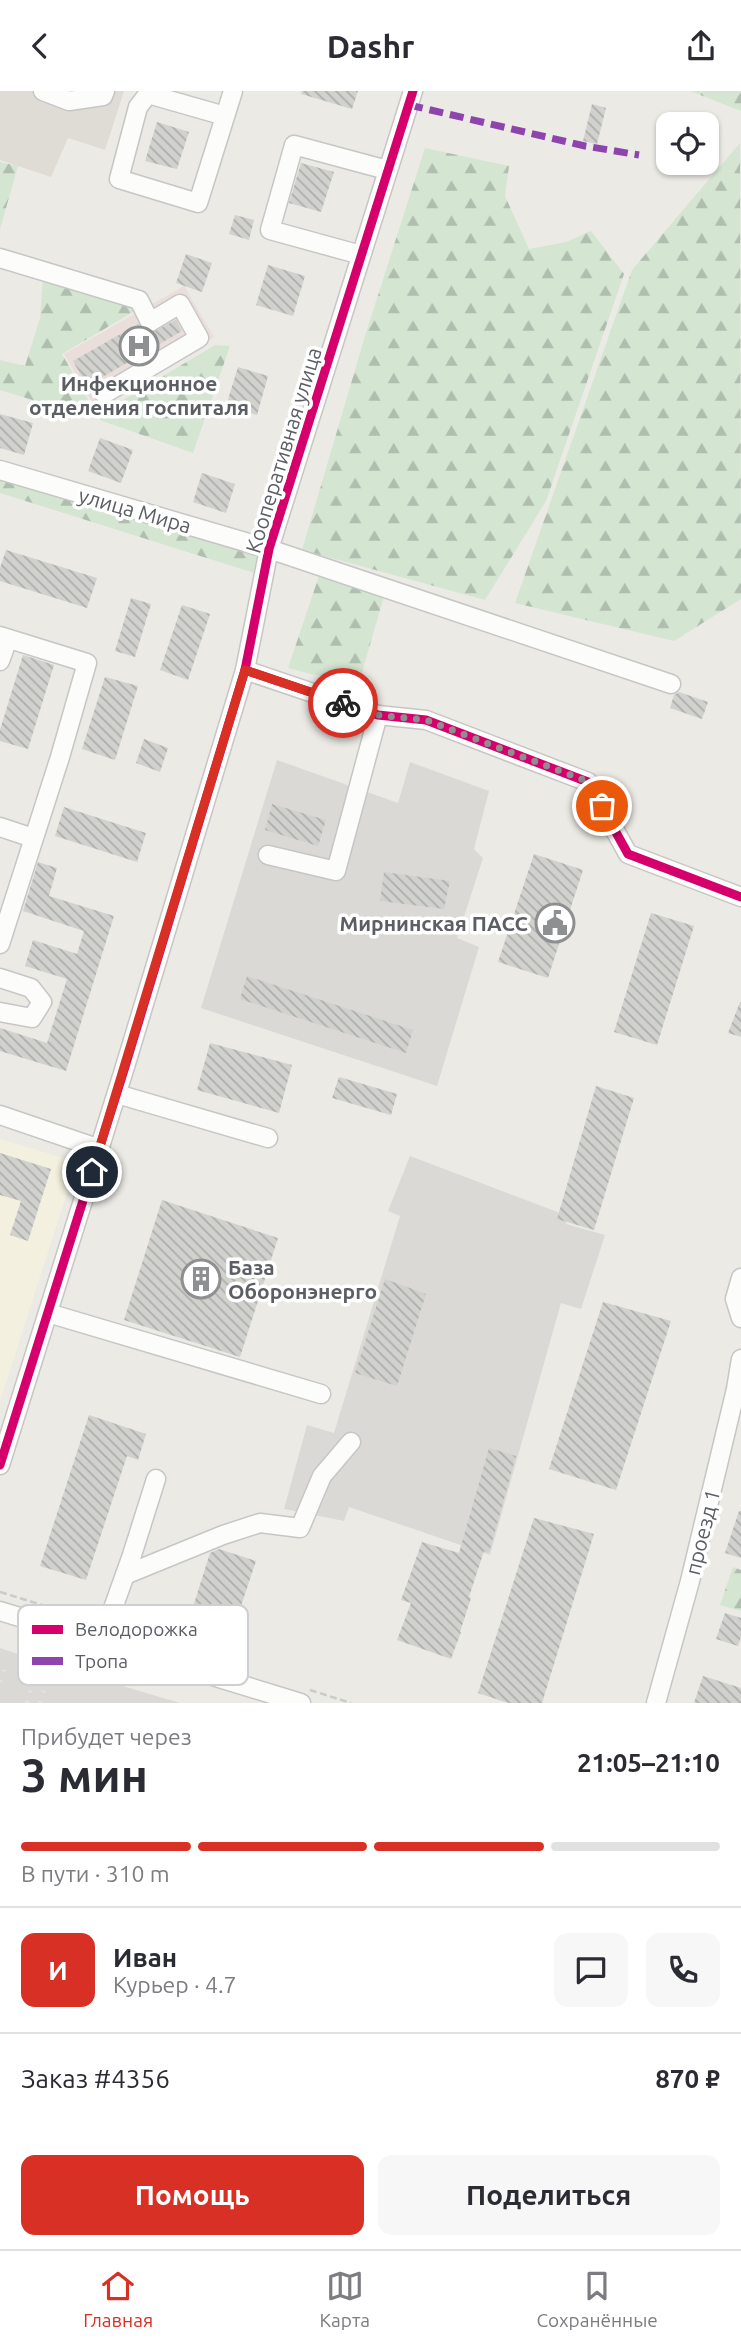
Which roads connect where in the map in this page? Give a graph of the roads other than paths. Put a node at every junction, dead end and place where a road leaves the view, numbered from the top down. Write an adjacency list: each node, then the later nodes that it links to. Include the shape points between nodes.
1 (43, 91): 2 (street, via 69,101 103,96)
2 (105, 91)
3 (233, 91): 5 (street)
4 (413, 91): 6 (street, Кооперативная улица)
5 (225, 116): 5 (street, via 198,203 119,179 138,107 148,94)
6 (387, 170): 7 (street, Кооперативная улица); 7 (street, via 294,145 270,230)
7 (361, 255): 11 (street, Кооперативная улица)
8 (0, 258): 9 (street, via 139,300 150,322 180,304 200,338)
9 (104, 394)
10 (0, 470): 11 (street, улица Мира)
11 (269, 549): 14 (street, Кооперативная улица); 15 (street, улица Мира)
12 (4, 638): 13 (street); 18 (street, via 87,663)
13 (0, 661)
14 (245, 670): 16 (street); 24 (street, Кооперативная улица)
15 (671, 684)
16 (378, 715): 19 (street, via 336,871); 20 (street, via 426,720 589,782 628,854)
17 (0, 827): 18 (street)
18 (33, 838): 21 (street)
19 (268, 855)
20 (741, 897)
21 (0, 944)
22 (0, 978): 23 (street, via 32,988 43,1003 32,1018)
23 (0, 1013)
24 (117, 1094): 26 (street); 27 (street, Кооперативная улица)
25 (0, 1115): 27 (street)
26 (268, 1138)
27 (100, 1149): 29 (street, Кооперативная улица)
28 (741, 1278): 30 (street, via 735,1299)
29 (48, 1313): 32 (street); 34 (street, Кооперативная улица)
30 (741, 1318)
31 (741, 1359): 42 (street, проезд 1, via 690,1581)
32 (321, 1394)
33 (351, 1443): 36 (street, via 321,1476 300,1528 260,1523)
34 (0, 1465)
35 (156, 1479): 36 (street)
36 (125, 1575): 37 (street)
37 (114, 1605)
38 (0, 1611): 39 (street)
39 (18, 1616)
40 (243, 1685): 41 (street)
41 (301, 1703)
42 (656, 1703)

